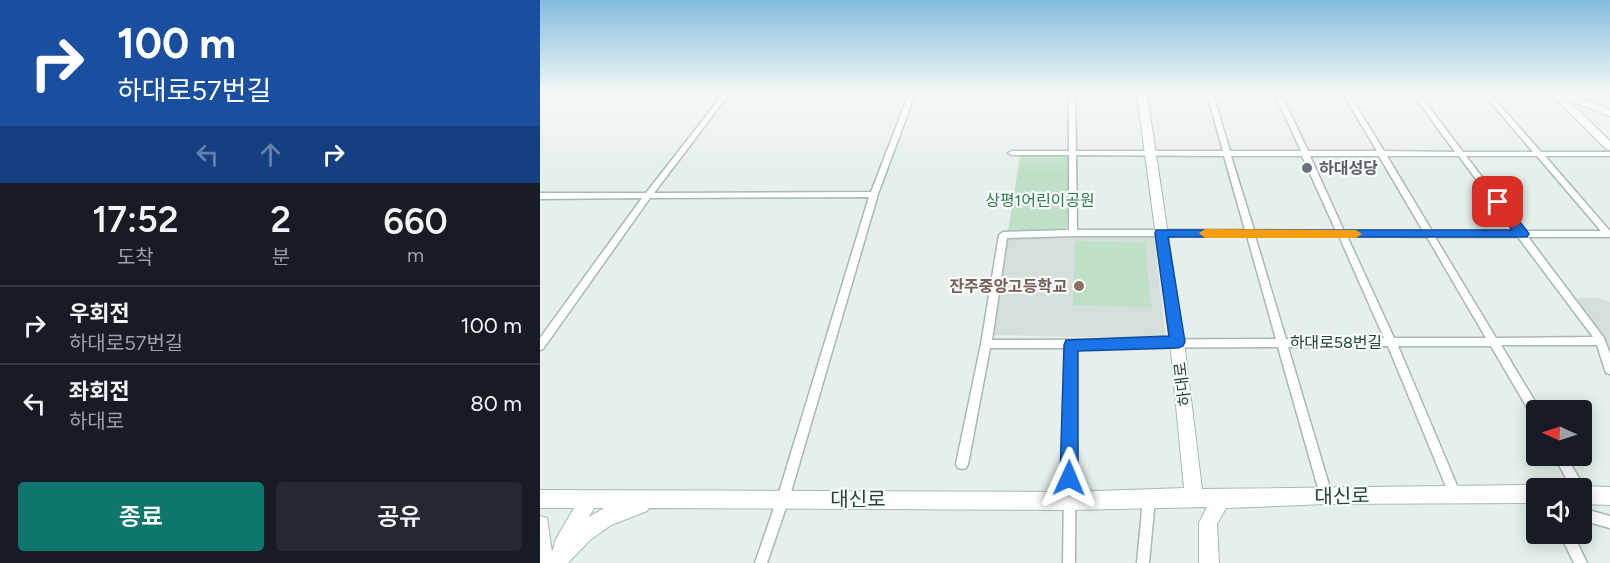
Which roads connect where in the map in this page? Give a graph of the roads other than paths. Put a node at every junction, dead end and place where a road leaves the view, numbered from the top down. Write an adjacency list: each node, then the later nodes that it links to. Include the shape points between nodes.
1 (706, 120): 22 (street)
2 (902, 120): 21 (street)
3 (1072, 120): 13 (street)
4 (1146, 120): 14 (street, 하대로)
5 (1218, 120): 15 (street)
6 (1290, 120): 16 (street)
7 (1362, 120): 17 (street)
8 (1436, 120): 18 (street)
9 (1510, 120): 19 (street)
10 (1583, 120): 11 (street)
11 (1610, 147)
12 (1012, 153): 13 (street)
13 (1072, 153): 14 (street); 24 (street)
14 (1150, 153): 15 (street); 25 (street, 하대로)
15 (1228, 153): 16 (street); 26 (street)
16 (1306, 153): 17 (street); 27 (street)
17 (1382, 153): 18 (street); 30 (street)
18 (1461, 153): 19 (street); 28 (street)
19 (1538, 153): 20 (street); 29 (street)
20 (1610, 154)
21 (874, 194): 22 (street); 52 (street)
22 (648, 195): 23 (street); 38 (street)
23 (540, 196)
24 (1073, 233): 25 (street); 36 (street, via 1003,236)
25 (1161, 233): 26 (street); 33 (street, 하대로)
26 (1251, 234): 27 (street); 34 (street)
27 (1341, 234): 30 (street); 35 (street)
28 (1522, 234): 29 (street); 30 (street); 32 (street)
29 (1609, 234)
30 (1429, 235): 31 (street)
31 (1495, 341): 32 (street, 하대로58번길); 35 (street, 하대로58번길); 40 (street)
32 (1601, 341): 39 (street)
33 (1178, 342): 34 (street, 하대로58번길); 37 (street, 하대로58번길); 47 (street, 하대로)
34 (1282, 342): 35 (street, 하대로58번길); 43 (street)
35 (1391, 342): 44 (street)
36 (986, 344): 37 (street, 하대로58번길); 41 (street)
37 (1071, 345): 54 (street)
38 (540, 346)
39 (1610, 370)
40 (1529, 400)
41 (962, 464)
42 (1592, 494): 46 (street)
43 (1326, 495): 44 (street, 대신로); 51 (street, 대신로)
44 (1455, 495): 45 (street, 대신로)
45 (1526, 495)
46 (1610, 496)
47 (1194, 497): 50 (street, 대신로); 51 (street, 대신로)
48 (590, 498): 49 (street, 대신로); 53 (street, 대신로); 60 (street)
49 (540, 499)
50 (1149, 499): 54 (street, 대신로); 63 (street)
51 (1221, 499): 64 (street, via 1208,523)
52 (783, 500): 53 (street, 대신로); 54 (street, 대신로); 61 (street)
53 (667, 501): 60 (street, via 626,507 601,519 573,541)
54 (1069, 501): 62 (street)
55 (1592, 517): 56 (street)
56 (1610, 522)
57 (540, 525): 59 (street)
58 (1571, 544): 65 (street)
59 (544, 563)
60 (555, 563)
61 (761, 563)
62 (1070, 563)
63 (1143, 563)
64 (1209, 563)
65 (1581, 563)

